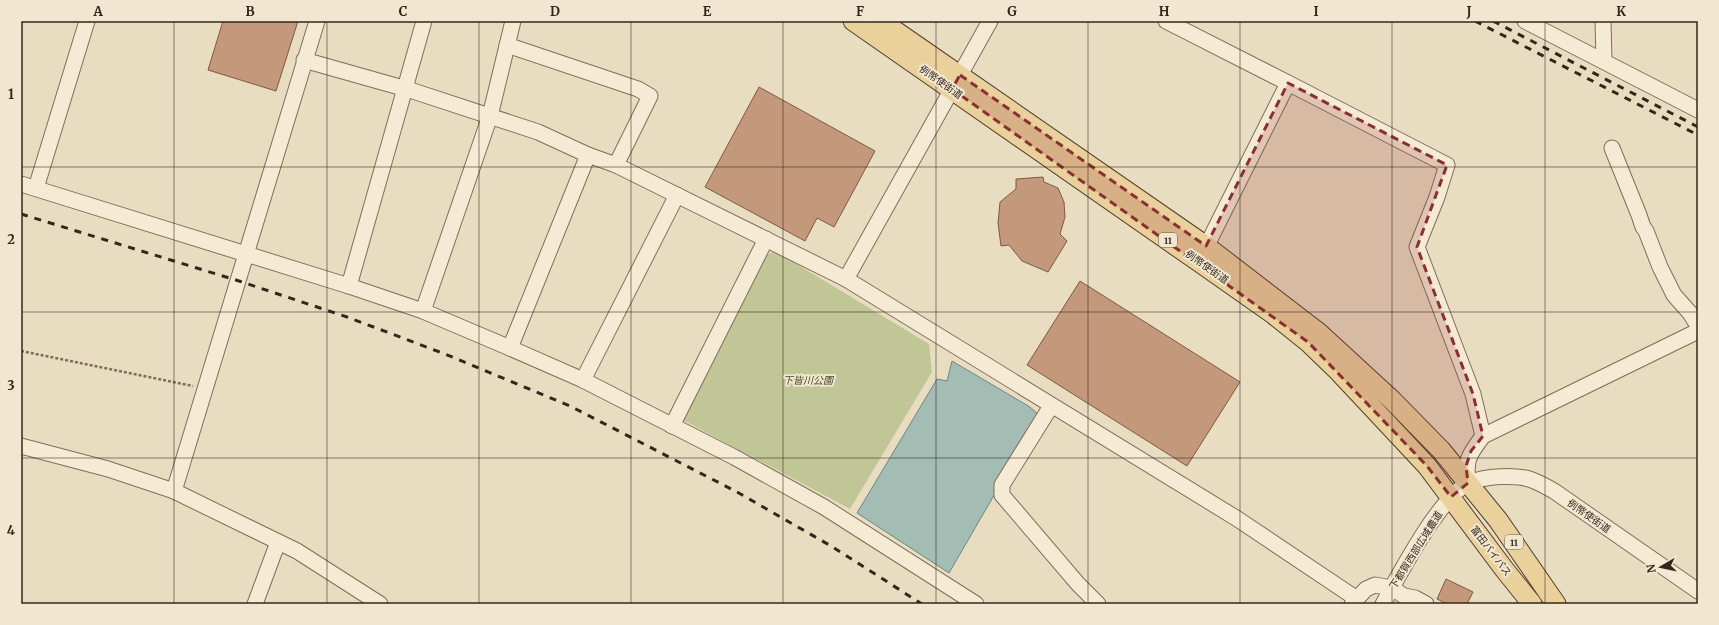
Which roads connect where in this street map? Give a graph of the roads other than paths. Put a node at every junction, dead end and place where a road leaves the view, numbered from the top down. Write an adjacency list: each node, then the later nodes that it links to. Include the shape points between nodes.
1 (87, 21): 23 (street)
2 (317, 21): 12 (street)
3 (424, 21): 16 (street)
4 (513, 21): 11 (street)
5 (853, 21): 14 (main road, 例幣使街道 / 11)
6 (881, 21): 14 (main road, 例幣使街道 / 11)
7 (990, 21): 14 (street)
8 (1166, 21): 15 (street)
9 (1525, 21): 13 (street)
10 (1603, 21): 13 (street)
11 (507, 45): 18 (street); 21 (street, via 638,89 650,96)
12 (304, 60): 16 (street); 26 (street)
13 (1604, 61): 17 (street)
14 (956, 82): 27 (main road, 例幣使街道 / 11); 28 (street)
15 (1288, 83): 27 (street); 37 (street, via 1447,165 1417,247 1473,394)
16 (406, 88): 18 (street); 29 (street)
17 (1698, 110)
18 (490, 116): 20 (street, via 538,132); 30 (street)
19 (1612, 148): 31 (street, via 1664,274 1674,294)
20 (588, 155): 21 (street); 33 (street)
21 (616, 165): 24 (street)
22 (21, 184): 23 (street)
23 (36, 188): 26 (street)
24 (677, 195): 25 (street); 34 (street)
25 (766, 239): 28 (street); 36 (street)
26 (247, 253): 29 (street); 40 (street)
27 (1203, 254): 39 (main road, 例幣使街道 / 11, via 1318,332 1442,450); 41 (main road, 例幣使街道 / 11, via 1308,342 1339,372 1427,466)
28 (846, 279): 35 (street)
29 (349, 286): 30 (street)
30 (423, 311): 33 (street)
31 (1698, 326)
32 (1698, 331): 37 (street)
33 (510, 348): 34 (street)
34 (583, 380): 36 (street)
35 (1051, 406): 45 (street, via 1236,518); 49 (street, via 1002,485 1002,495)
36 (672, 426): 48 (street, via 824,507)
37 (1483, 436): 39 (street, via 1471,451 1466,466)
38 (21, 446): 40 (street, via 108,469)
39 (1468, 483): 41 (street, 例幣使街道); 43 (street, 例幣使街道, via 1509,477 1532,480 1554,491); 53 (main road, 11, via 1498,520)
40 (174, 491): 42 (street)
41 (1451, 497): 44 (street, 下都賀西部広域農道, via 1428,527); 52 (main road, 富田バイパス / 11)
42 (278, 542): 46 (street); 47 (street, via 297,551)
43 (1698, 591)
44 (1400, 596): 45 (street, via 1376,585 1366,589); 50 (street, 下都賀西部広域農道); 51 (street, via 1416,598)
45 (1355, 601)
46 (255, 604)
47 (380, 604)
48 (976, 604)
49 (1098, 604)
50 (1383, 604)
51 (1426, 604)
52 (1532, 604)
53 (1556, 604)

